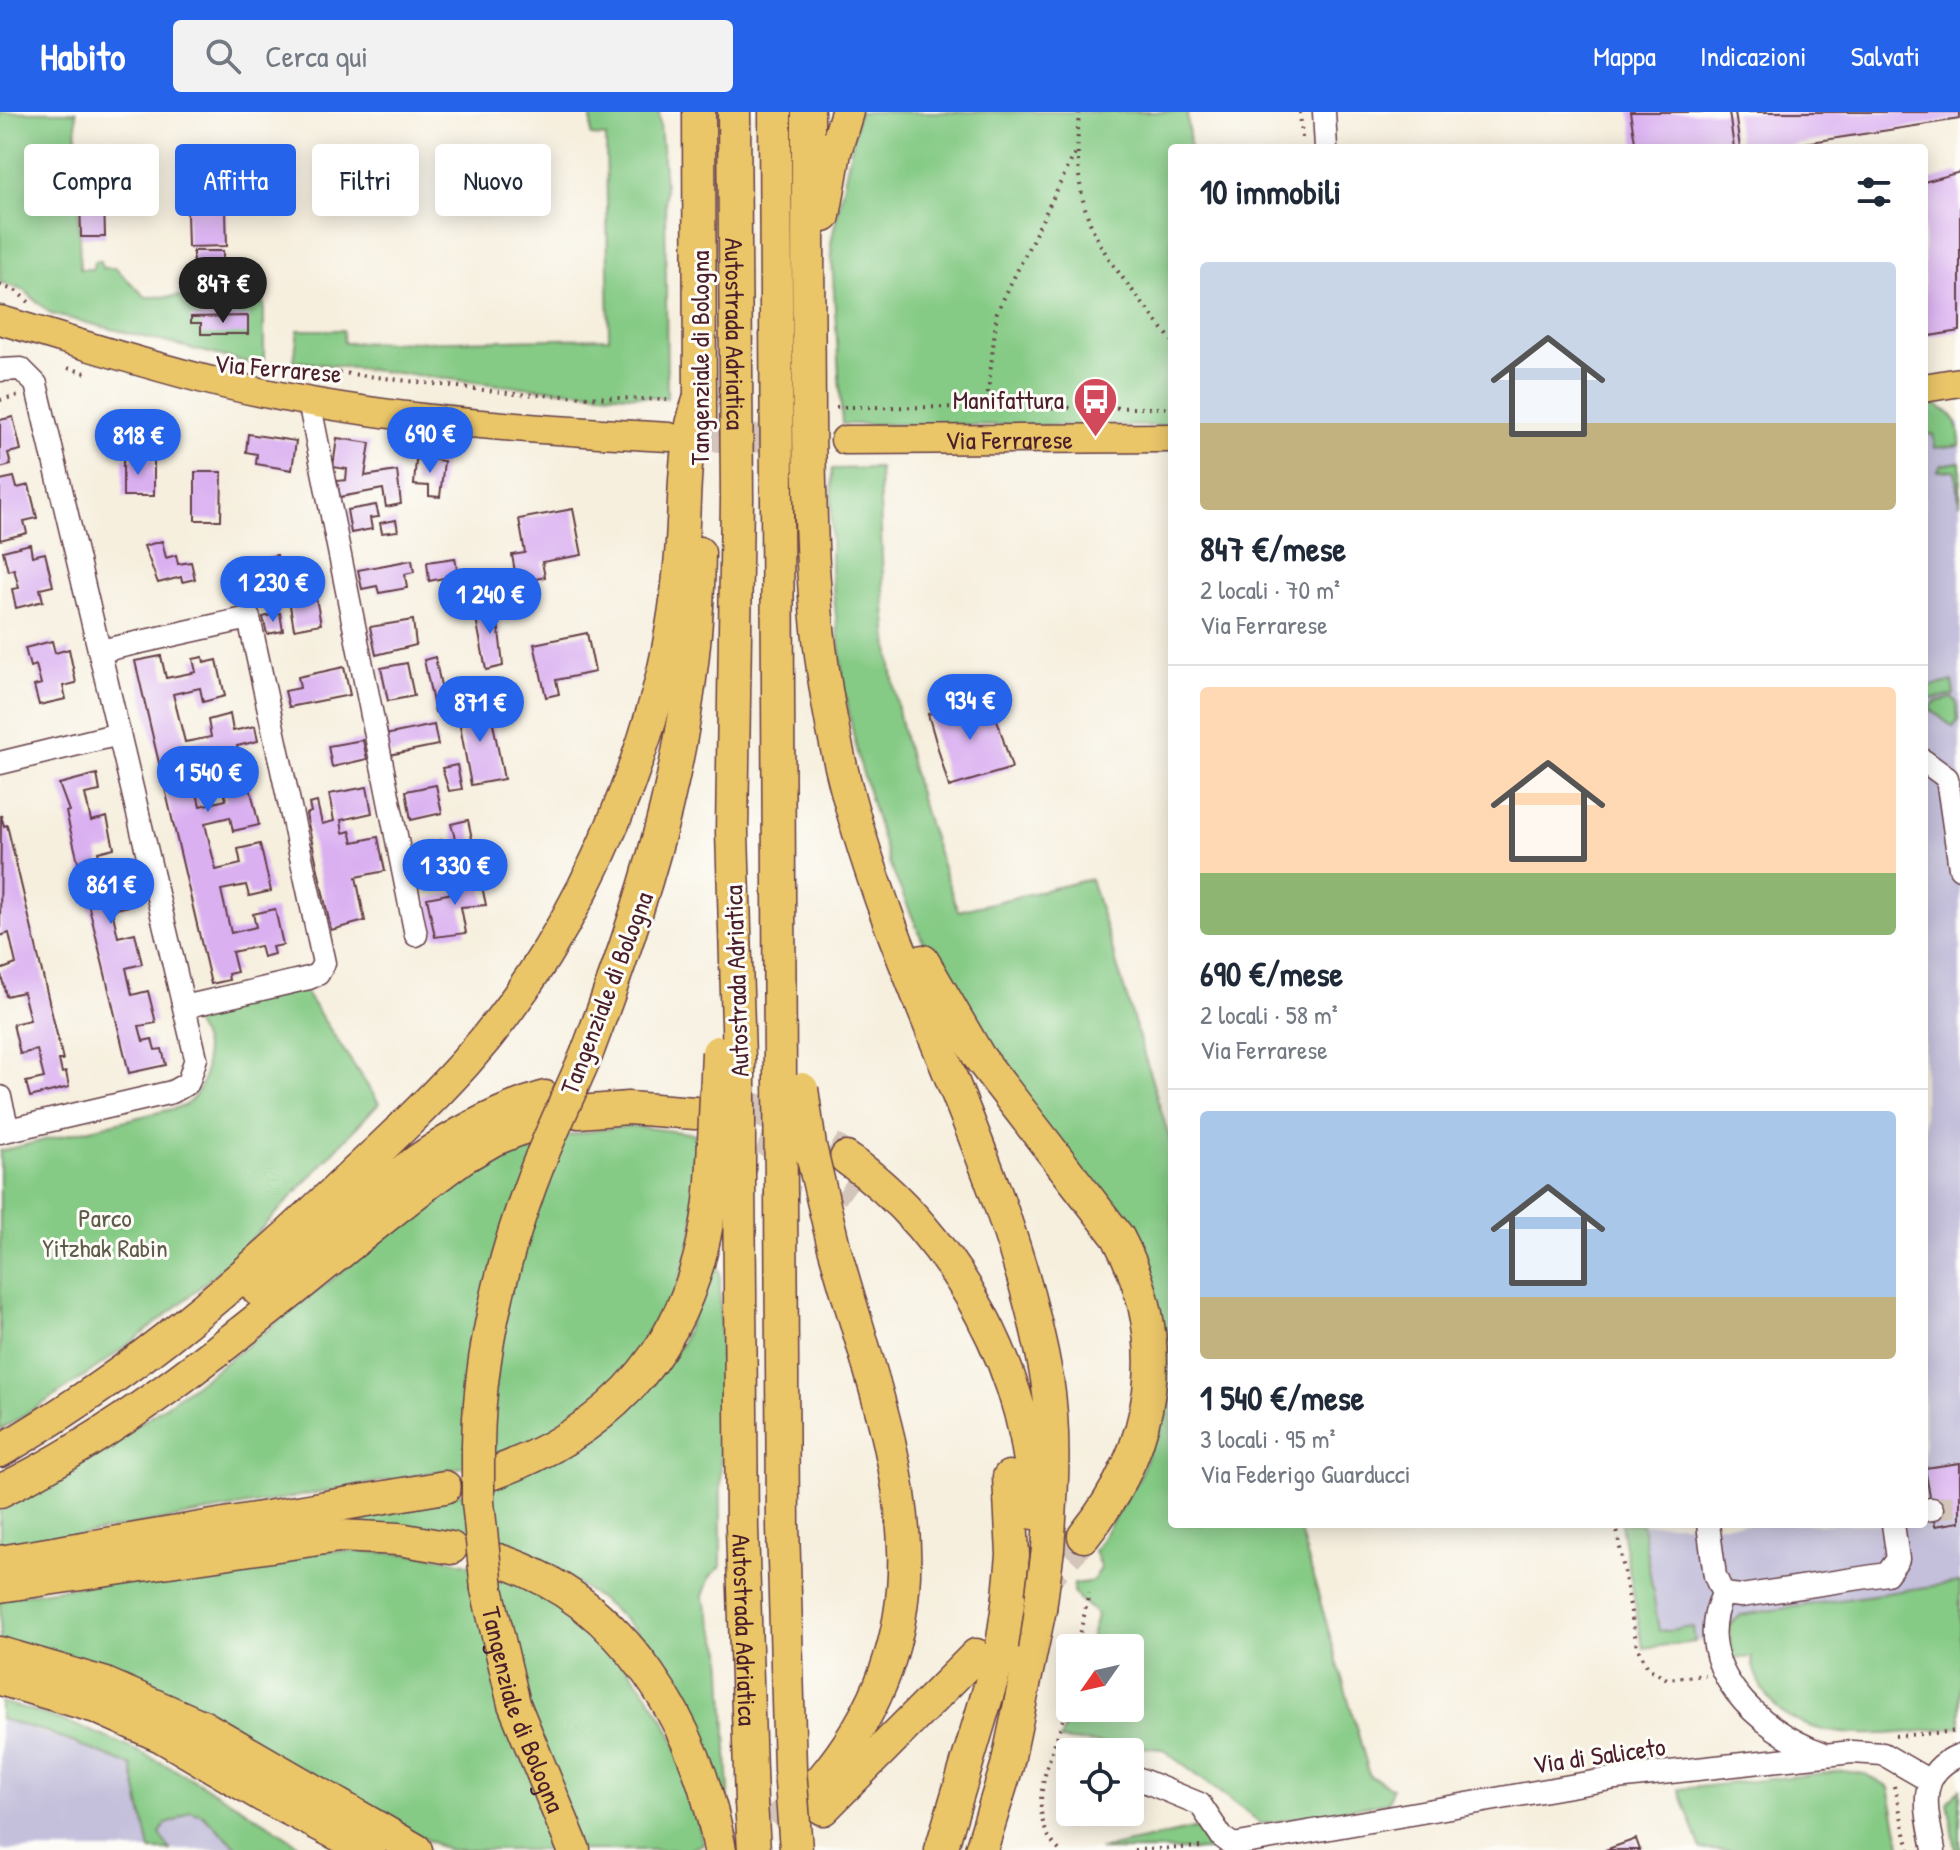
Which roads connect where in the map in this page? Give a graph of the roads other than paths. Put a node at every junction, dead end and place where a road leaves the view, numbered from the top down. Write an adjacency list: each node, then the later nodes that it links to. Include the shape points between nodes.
1 (676, 112): 11 (highway, via 683,283)
2 (699, 112): 11 (highway, Tangenziale di Bologna)
3 (734, 112): 33 (highway, Autostrada Adriatica, bridge, via 737,499)
4 (775, 112): 27 (highway, Autostrada Adriatica, via 780,863)
5 (808, 112): 18 (highway)
6 (847, 112): 18 (highway, via 825,215)
7 (1324, 112): 8 (street)
8 (1326, 144)
9 (0, 320): 14 (main road, Via Ferrarese, via 151,366)
10 (0, 370): 19 (street, via 21,369 36,384)
11 (700, 382): 35 (highway, via 686,450 681,553 657,695 605,844 544,957 466,1062 253,1268 123,1374); 36 (highway, Tangenziale di Bologna, bridge, via 698,618 683,741 652,870 504,1263 478,1410)
12 (1960, 382): 13 (main road)
13 (1928, 387)
14 (309, 401): 15 (main road, Via Ferrarese, via 536,430); 25 (street)
15 (669, 437)
16 (1168, 438): 17 (main road, Via Ferrarese)
17 (845, 440)
18 (809, 455): 20 (highway, via 814,608)
19 (100, 651): 21 (street); 26 (street, via 249,618 324,963 309,978)
20 (825, 688): 42 (highway, via 923,961 979,1057 1118,1237 1144,1301 1152,1374 1138,1446); 44 (highway, via 844,782 876,884 985,1166 1032,1310 1047,1383 1053,1476)
21 (119, 734): 22 (street); 26 (street)
22 (0, 763)
23 (1928, 764): 24 (street, via 1947,778)
24 (1960, 868)
25 (416, 935)
26 (184, 1007): 31 (street, via 195,1067 188,1083)
27 (791, 1084): 51 (highway, bridge, via 899,1490 906,1542 905,1584 893,1647 879,1686 820,1797); 64 (highway, Autostrada Adriatica, bridge, via 781,1195 783,1526)
28 (0, 1097): 31 (street)
29 (584, 1101): 30 (highway, via 628,1108)
30 (696, 1102)
31 (4, 1131)
32 (846, 1158): 44 (highway, via 917,1222 950,1265 993,1340 1009,1376 1032,1477)
33 (726, 1168): 36 (highway, via 696,1278 659,1353 612,1407 582,1430 525,1462); 63 (highway, Autostrada Adriatica, bridge)
34 (854, 1191): 49 (highway, via 927,1268 985,1376 1004,1436)
35 (0, 1451)
36 (486, 1460): 46 (highway, Tangenziale di Bologna, bridge, via 479,1515)
37 (0, 1467): 39 (highway, via 102,1410 426,1155 496,1114 539,1110 462,1158 149,1403)
38 (445, 1487): 45 (highway)
39 (0, 1491)
40 (1709, 1528): 48 (street)
41 (1894, 1528): 48 (street, via 1898,1559 1887,1574 1741,1596)
42 (1084, 1536)
43 (451, 1548): 47 (highway, via 339,1536)
44 (1040, 1561): 49 (highway)
45 (0, 1562)
46 (492, 1575): 58 (highway, via 535,1575 583,1604 643,1664 693,1752); 59 (highway, Tangenziale di Bologna, via 514,1704)
47 (0, 1586)
48 (1723, 1594): 53 (street, via 1712,1621 1719,1662 1735,1694 1789,1739)
49 (1027, 1608): 51 (highway, bridge)
50 (0, 1653): 62 (highway, via 103,1683 192,1721)
51 (1002, 1653): 65 (highway); 66 (highway, via 1007,1766)
52 (0, 1679): 57 (highway, via 96,1707 148,1730)
53 (1827, 1754): 55 (street, Via di Saliceto, via 1883,1754); 56 (street, Via di Saliceto, via 1616,1778 1233,1845 1200,1804)
54 (1960, 1755): 55 (street)
55 (1928, 1780): 67 (street)
56 (1144, 1781)
57 (263, 1796): 60 (highway); 61 (highway)
58 (718, 1838)
59 (571, 1845)
60 (327, 1850)
61 (369, 1850)
62 (416, 1850)
63 (754, 1850)
64 (796, 1850)
65 (941, 1850)
66 (981, 1850)
67 (1934, 1850)

